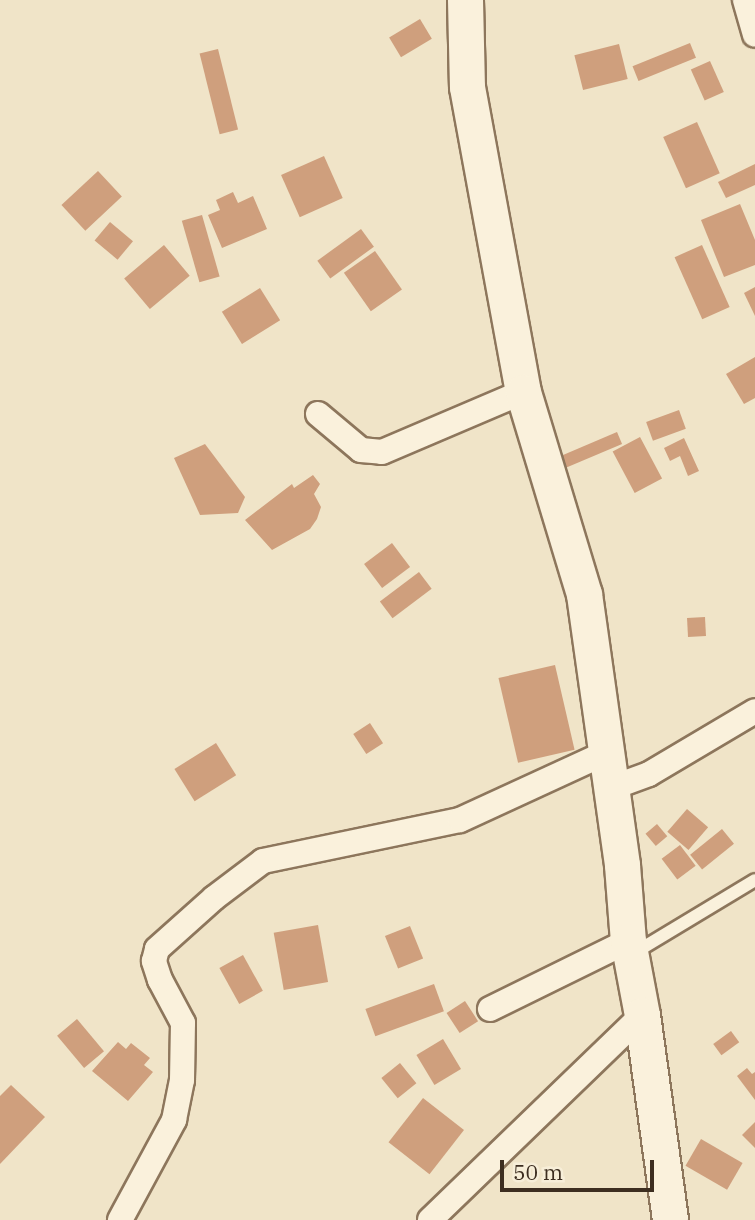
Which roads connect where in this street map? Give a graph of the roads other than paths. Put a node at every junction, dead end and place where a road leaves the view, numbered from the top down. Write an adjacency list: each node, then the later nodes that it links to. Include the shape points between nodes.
1 (465, 0): 4 (street, via 467,87)
2 (745, 0): 3 (street)
3 (755, 35)
4 (523, 392): 5 (street, via 382,452 361,450); 7 (street, via 584,594)
5 (318, 414)
6 (755, 711): 8 (street, via 649,774)
7 (606, 753): 8 (street); 13 (street, via 460,820 263,861 157,949 154,961 160,980 183,1023 182,1080 174,1121)
8 (611, 788): 10 (street)
9 (755, 880): 10 (lane)
10 (629, 948): 11 (street); 12 (street)
11 (491, 1009)
12 (642, 1016): 14 (street); 15 (street)
13 (120, 1220)
14 (430, 1220)
15 (670, 1220)

